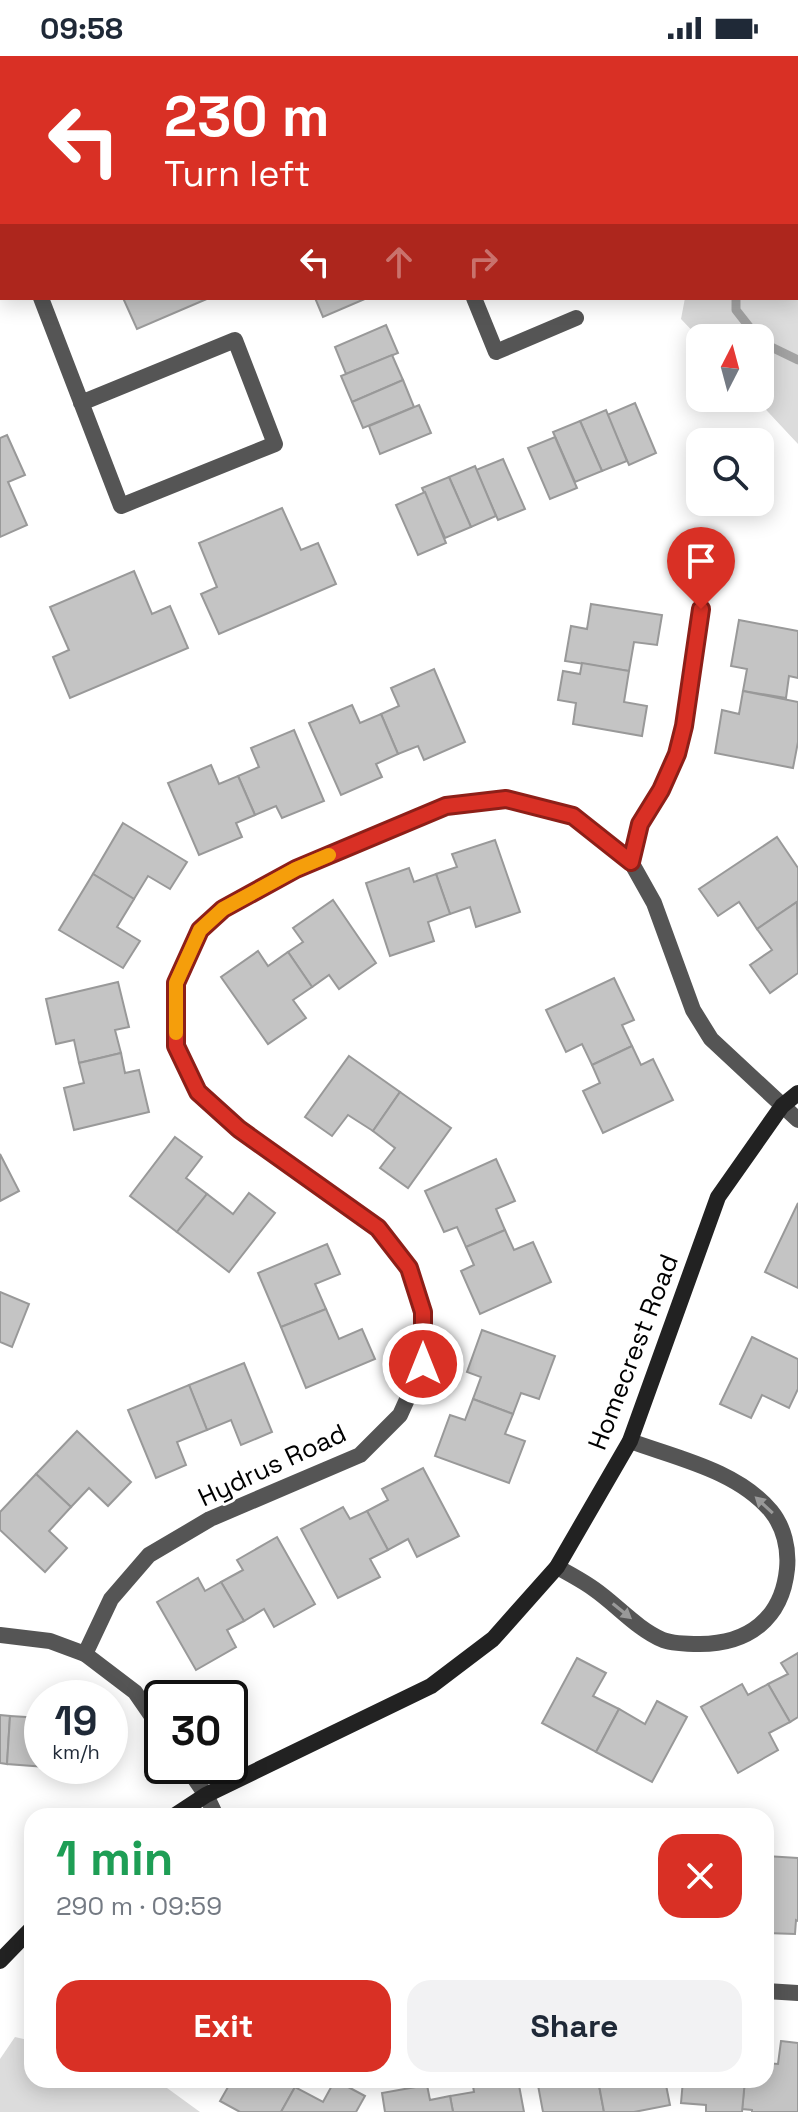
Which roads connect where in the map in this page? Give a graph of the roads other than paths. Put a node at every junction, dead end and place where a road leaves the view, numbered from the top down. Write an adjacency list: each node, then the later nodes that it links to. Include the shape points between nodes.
1 (42, 300): 4 (street)
2 (475, 300): 3 (street, via 496,352)
3 (576, 318)
4 (81, 403): 4 (street, via 235,340 275,444 121,506)
5 (701, 609): 6 (lane, via 677,754 640,824)
6 (631, 862): 8 (street, Hydrus Road, via 654,903 705,1030); 13 (street, Hydrus Road, via 573,816 506,799 446,806 296,869 223,909 200,930 176,983 176,1046 198,1092 239,1129 378,1228 409,1268 423,1312 423,1364 400,1415 360,1455 210,1519 149,1555 111,1599)
7 (798, 1093): 8 (street, Homecrest Road)
8 (782, 1106): 9 (street, Hydrus Road); 10 (street, Homecrest Road, via 718,1197)
9 (798, 1120)
10 (630, 1441): 11 (street, Homecrest Road); 11 (street, one-way to 10, via 665,1641 711,1644 736,1639 757,1628 781,1599 788,1559 774,1514 711,1470)
11 (557, 1567): 16 (street, Homecrest Road, via 493,1639 431,1686)
12 (0, 1635): 13 (street, via 50,1641)
13 (85, 1654): 14 (street)
14 (144, 1705)
15 (198, 1784): 16 (street)
16 (206, 1795): 17 (street, Homecrest Road); 18 (street)
17 (186, 1808)
18 (212, 1808)
19 (24, 1936): 20 (street)
20 (0, 1961)
21 (774, 1992): 22 (street)
22 (798, 1993)

